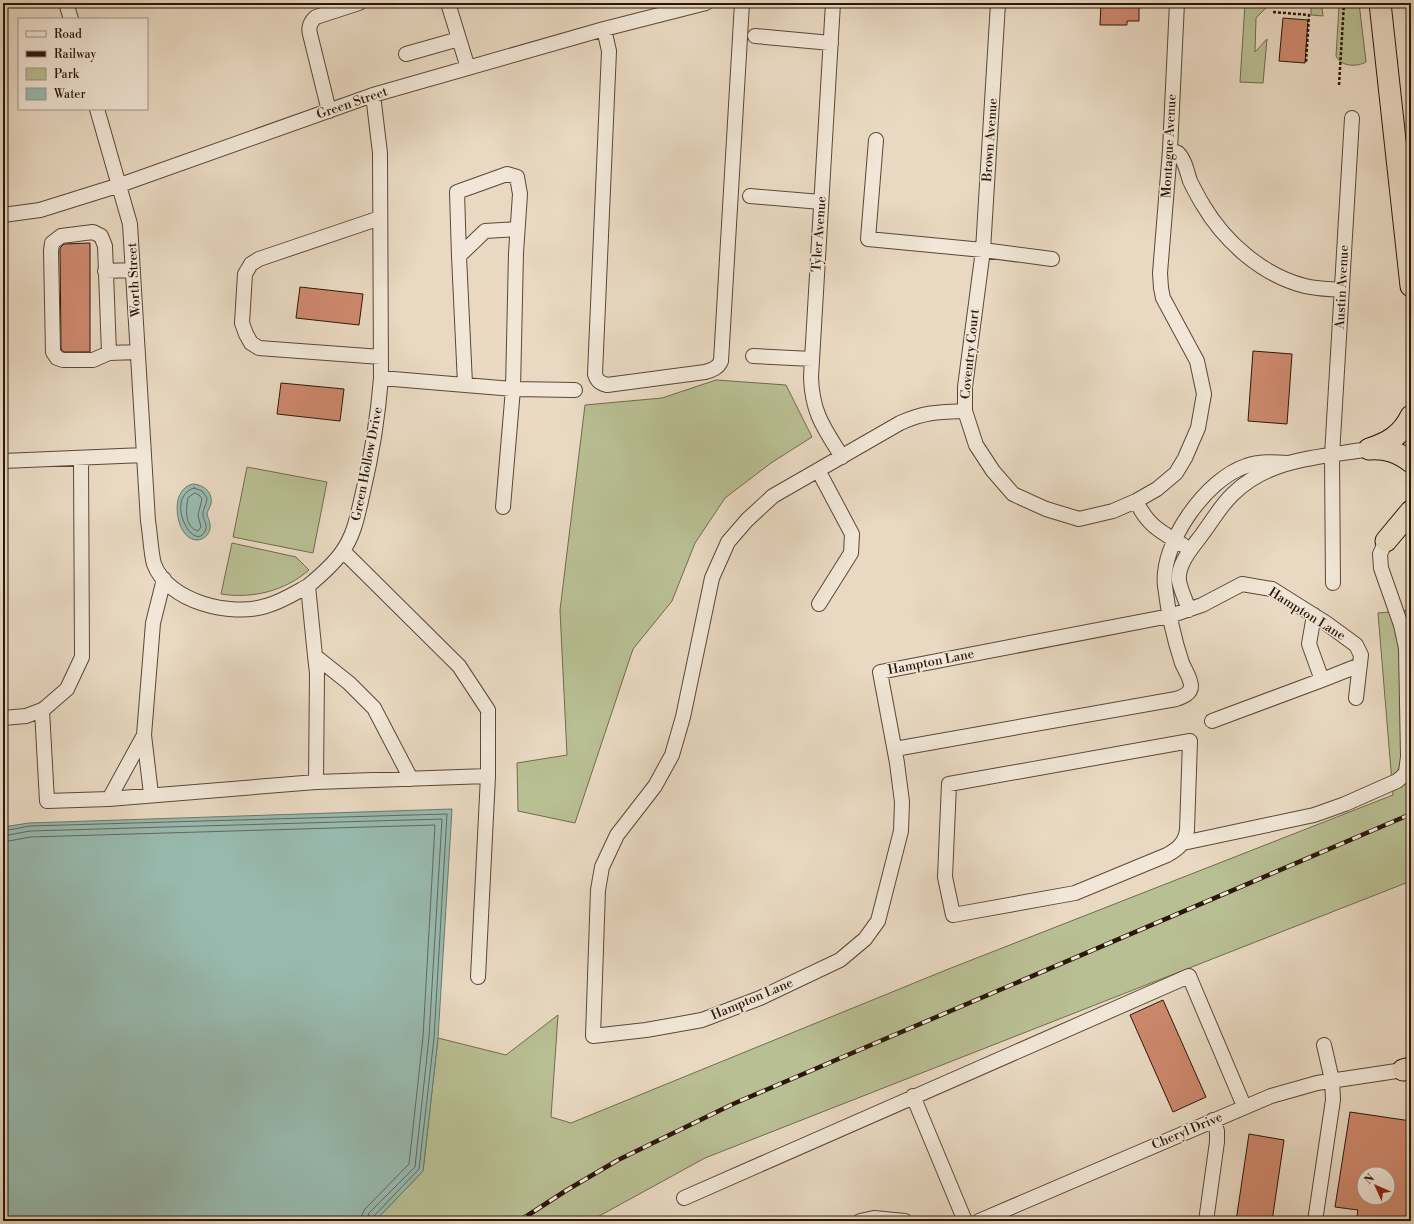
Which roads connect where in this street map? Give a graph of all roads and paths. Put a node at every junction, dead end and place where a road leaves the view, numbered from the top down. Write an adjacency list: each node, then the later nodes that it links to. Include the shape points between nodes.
1 (66, 3): 13 (street)
2 (359, 3): 24 (street, via 316,17 310,25)
3 (448, 3): 16 (street)
4 (706, 3): 11 (street, Green Street)
5 (742, 3): 14 (street, via 721,361 719,366 705,372 607,385 596,380 595,374 609,50)
6 (833, 3): 17 (street, Tyler Avenue)
7 (998, 3): 34 (street, Brown Avenue)
8 (1177, 3): 27 (street, Montague Avenue)
9 (1344, 3): 21 (path)
10 (1380, 3): 40 (highway)
11 (665, 8): 14 (street, Green Street)
12 (1273, 12): 19 (path, via 1309,15)
13 (71, 18)
14 (604, 29): 20 (street, Green Street)
15 (755, 36): 17 (street)
16 (459, 39): 18 (street); 20 (street)
17 (831, 43): 30 (street, Tyler Avenue)
18 (406, 54)
19 (1306, 62)
20 (468, 68): 22 (street, Green Street)
21 (1339, 85)
22 (373, 95): 24 (street, Green Street); 32 (street, Green Hollow Drive, via 380,153)
23 (97, 110): 28 (street, Worth Street)
24 (329, 111): 28 (street, Green Street)
25 (1352, 118): 42 (street, Austin Avenue)
26 (876, 140): 34 (street, via 868,239)
27 (1170, 150): 41 (street, Montague Avenue); 42 (street, via 1181,157 1194,188 1211,217 1227,238 1246,255 1296,283)
28 (120, 185): 31 (street, Green Street, via 40,210); 37 (street, Worth Street, via 130,224)
29 (750, 196): 30 (street)
30 (821, 202): 47 (street, Tyler Avenue)
31 (3, 215)
32 (380, 218): 46 (street, Green Hollow Drive); 46 (street, via 250,264 245,274 242,323 251,343 258,348)
33 (518, 229): 35 (street, via 485,231); 35 (street, via 520,194 517,177 507,174 457,192); 50 (street)
34 (983, 250): 36 (street); 39 (street, Brown Avenue)
35 (459, 256): 49 (street)
36 (1052, 259)
37 (133, 270): 38 (street); 43 (street, Worth Street)
38 (105, 271): 44 (street); 44 (street, via 105,246 101,236 93,232 61,236 52,243 53,352 57,358 63,360 93,360)
39 (980, 276): 52 (street, Coventry Court, via 965,387)
40 (1411, 286)
41 (1161, 288): 64 (street, Coventry Court, via 1170,314 1197,361 1204,394 1198,428 1176,473)
42 (1342, 290): 56 (street, Austin Avenue)
43 (138, 352): 44 (street); 55 (street, Worth Street)
44 (109, 353)
45 (753, 356): 47 (street)
46 (381, 357): 48 (street, Green Hollow Drive)
47 (812, 359): 57 (street, Tyler Avenue, via 811,388 814,405 820,421)
48 (381, 378): 49 (street); 72 (street, Green Hollow Drive, via 366,481 355,526)
49 (465, 384): 50 (street)
50 (513, 389): 51 (street); 66 (street)
51 (575, 390)
52 (965, 411): 57 (street, Hampton Lane, via 932,412 915,416); 64 (street, Coventry Court, via 976,445 993,472 1013,494 1046,509 1079,519 1113,511)
53 (1411, 416): 54 (highway, via 1396,437)
54 (1369, 449): 56 (street); 60 (highway, via 1394,452)
55 (144, 455): 58 (street); 73 (street, via 148,521 154,564)
56 (1332, 455): 61 (street); 74 (street, Austin Avenue)
57 (842, 457): 62 (street, Hampton Lane)
58 (81, 458): 59 (street); 84 (street, via 82,657 67,689)
59 (3, 461)
60 (1411, 462)
61 (1288, 463): 63 (street, via 1269,462 1246,466 1230,473); 65 (street, via 1254,478 1239,488)
62 (818, 470): 76 (street, via 852,534 851,553); 88 (street, Hampton Lane, via 773,496 747,520 728,542 712,578 683,717 672,755 655,786 617,835 602,866 598,890 593,1036 702,1020 760,998 840,960 865,939 878,921 900,831 902,802)
63 (1209, 489): 65 (street); 69 (street)
64 (1136, 502): 69 (street, via 1152,526)
65 (1225, 503): 71 (street)
66 (503, 507)
67 (1411, 511): 70 (highway)
68 (1411, 536): 70 (highway, via 1402,534)
69 (1174, 540): 71 (street); 79 (street, via 1164,576)
70 (1386, 541): 94 (street, via 1380,554 1381,568 1401,625 1406,654 1408,766 1402,777 1331,810)
71 (1191, 550): 77 (street, via 1179,575)
72 (343, 551): 75 (street, Green Hollow Drive); 89 (street, via 460,666 488,710)
73 (164, 579): 75 (street, Green Hollow Drive, via 180,592 205,604 222,609 240,610 266,606); 87 (street, via 153,623)
74 (1333, 583)
75 (308, 586): 80 (street)
76 (819, 604)
77 (1190, 610): 78 (street, Hampton Lane, via 1242,584 1272,589); 79 (street, Hampton Lane)
78 (1314, 615): 81 (street, Hampton Lane, via 1356,645 1361,654); 82 (street, via 1308,644)
79 (1170, 616): 88 (street, Hampton Lane, via 880,672); 88 (street, via 1182,663 1191,684 1189,692 1182,698)
80 (315, 656): 90 (street, via 349,683 374,708); 91 (street)
81 (1360, 665): 82 (street); 83 (street, Hampton Lane)
82 (1322, 680): 86 (street)
83 (1356, 698)
84 (42, 710): 85 (street, via 26,716); 93 (street, via 47,801)
85 (3, 718)
86 (1212, 721)
87 (144, 735): 92 (street); 93 (street)
88 (895, 749)
89 (488, 776): 90 (street); 95 (street)
90 (411, 779): 91 (street)
91 (316, 782): 92 (street)
92 (151, 794): 93 (street)
93 (109, 799)
94 (1183, 844): 94 (street, via 1188,830 1190,742 949,784 945,877 953,915 1074,893 1167,855)
95 (478, 977)
96 (1324, 1045): 98 (street)
97 (1408, 1069): 98 (street, Cheryl Drive)
98 (1332, 1080): 100 (street, Cheryl Drive, via 1282,1092); 108 (street, via 1333,1100)
99 (913, 1096): 100 (street, via 1189,976); 102 (street); 106 (street)
100 (1244, 1106): 101 (street, Cheryl Drive)
101 (1213, 1120): 103 (street, Cheryl Drive); 107 (street, via 1217,1142)
102 (684, 1198)
103 (982, 1220)
104 (860, 1221): 105 (street, via 874,1218)
105 (905, 1221)
106 (965, 1221)
107 (1206, 1221)
108 (1315, 1221)

